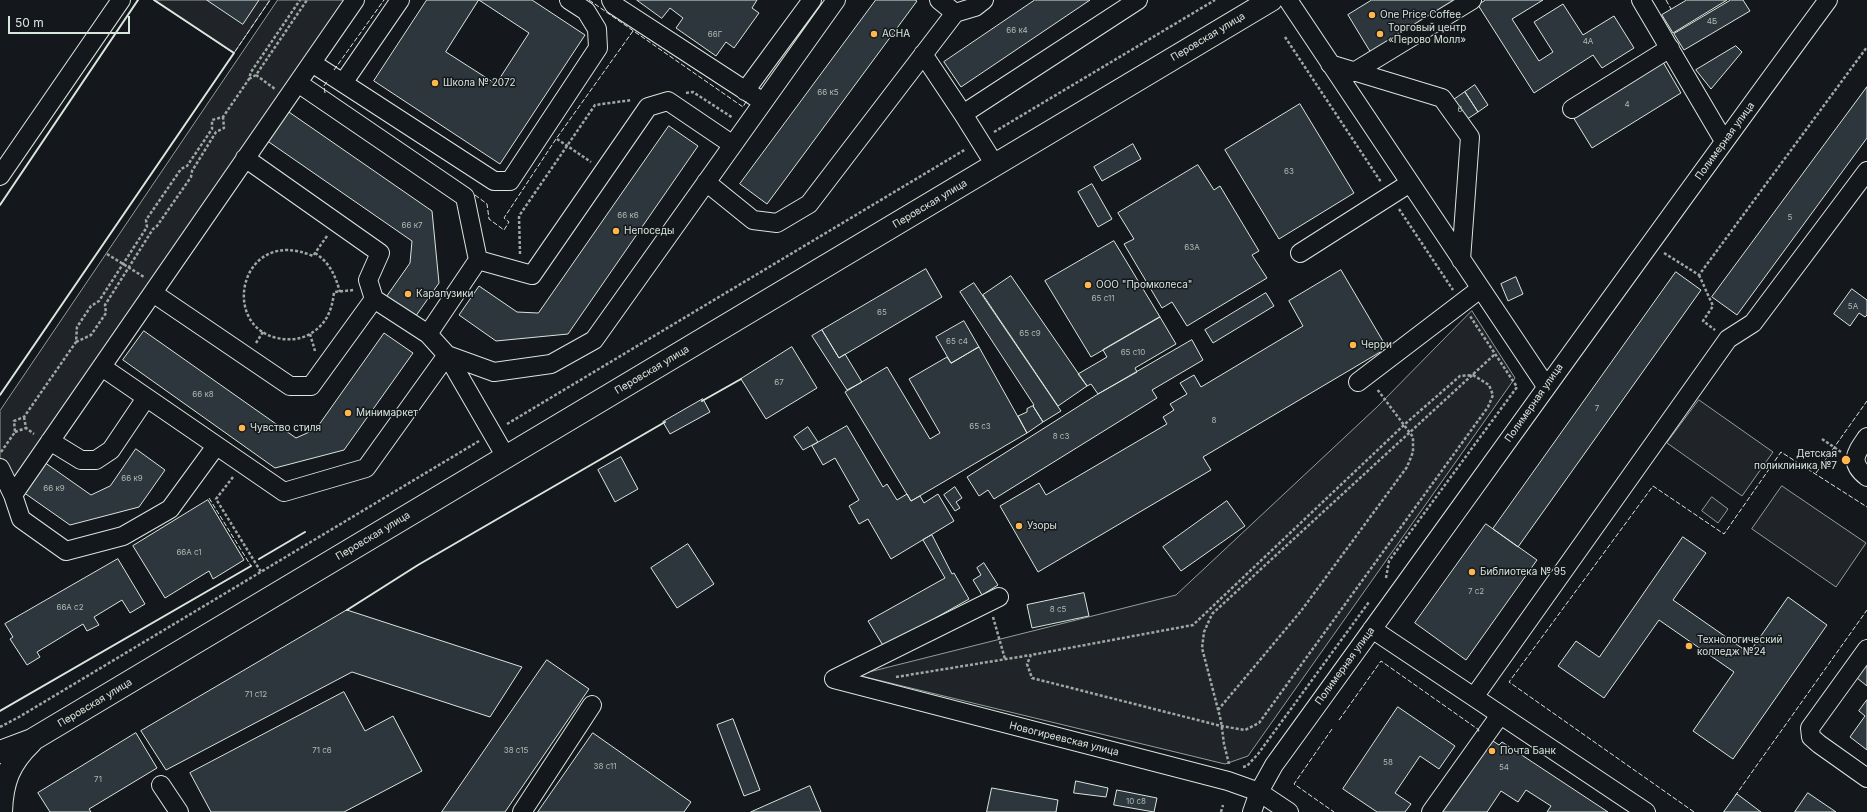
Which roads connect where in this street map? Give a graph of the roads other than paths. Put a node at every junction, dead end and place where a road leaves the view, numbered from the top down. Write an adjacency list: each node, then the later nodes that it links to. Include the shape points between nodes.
1 (121, 0): 34 (street)
2 (355, 0): 19 (street)
3 (400, 0): 22 (street)
4 (569, 0): 33 (street, via 586,11 597,29 598,48 510,180 494,181)
5 (611, 0): 24 (street, via 614,5)
6 (812, 0): 24 (street)
7 (939, 0): 16 (street)
8 (984, 0): 16 (street)
9 (1138, 0): 27 (street)
10 (1271, 0): 31 (main road, Перовская улица)
11 (1288, 0): 20 (street)
12 (1472, 0): 21 (street)
13 (1828, 0): 28 (street, Полимерная улица)
14 (1643, 1): 17 (street)
15 (828, 3): 25 (street)
16 (955, 13): 18 (street)
17 (1670, 48): 26 (street); 28 (street)
18 (923, 54): 27 (street); 35 (street, via 809,204 803,208 777,223 753,220)
19 (312, 62): 22 (street); 23 (street)
20 (1330, 64): 21 (street); 36 (street)
21 (1354, 72): 40 (street, via 1442,98 1470,137)
22 (343, 83): 33 (street)
23 (292, 90): 30 (street); 37 (street)
24 (745, 91): 25 (street)
25 (763, 102): 29 (street)
26 (1572, 109)
27 (963, 114): 31 (street)
28 (1724, 141): 48 (street, Полимерная улица)
29 (733, 145): 35 (street); 39 (street, via 668,100 648,107 532,275)
30 (246, 158): 41 (street); 43 (street, via 380,253 368,280)
31 (995, 165): 53 (main road, Перовская улица)
32 (1867, 171): 60 (street, via 1753,324 1728,339)
33 (482, 174): 37 (street)
34 (0, 176)
35 (706, 182): 45 (street, via 594,340 551,364 494,372)
36 (1410, 183): 38 (street); 40 (street)
37 (466, 197): 39 (street)
38 (1300, 253)
39 (478, 260): 44 (street)
40 (1461, 260): 42 (street)
41 (155, 289): 43 (street, via 290,386 312,386); 46 (street)
42 (1480, 289): 47 (street); 48 (street)
43 (374, 299): 44 (street)
44 (428, 334): 45 (street)
45 (447, 355): 52 (street, via 366,468 284,492); 53 (street)
46 (102, 367): 49 (street); 51 (street)
47 (1362, 379)
48 (1546, 386): 58 (street, Полимерная улица)
49 (146, 398): 51 (street, via 111,450 96,460 81,460); 52 (street)
50 (1867, 437): 55 (street, via 1855,453 1855,461)
51 (50, 441): 56 (street)
52 (216, 446): 56 (street, via 170,509 123,536 66,551 21,519)
53 (506, 457): 63 (main road, Перовская улица)
54 (0, 468): 56 (street)
55 (1867, 477)
56 (13, 495)
57 (999, 598): 67 (street, Новогиреевская улица, via 834,679 1228,781)
58 (1372, 629): 60 (street); 67 (street, Полимерная улица, via 1274,765)
59 (1867, 649): 65 (street, via 1810,728 1811,737)
60 (1474, 697): 62 (street)
61 (592, 705): 70 (street)
62 (1500, 715): 73 (street); 74 (street)
63 (32, 740): 64 (main road); 68 (main road, via 22,750 6,776)
64 (0, 752)
65 (1867, 778)
66 (161, 785): 69 (street)
67 (1259, 792): 71 (street, Полимерная улица); 72 (street, Новогиреевская улица)
68 (1, 812)
69 (179, 812)
70 (522, 812)
71 (1252, 812)
72 (1289, 812)
73 (1431, 812)
74 (1646, 812)

